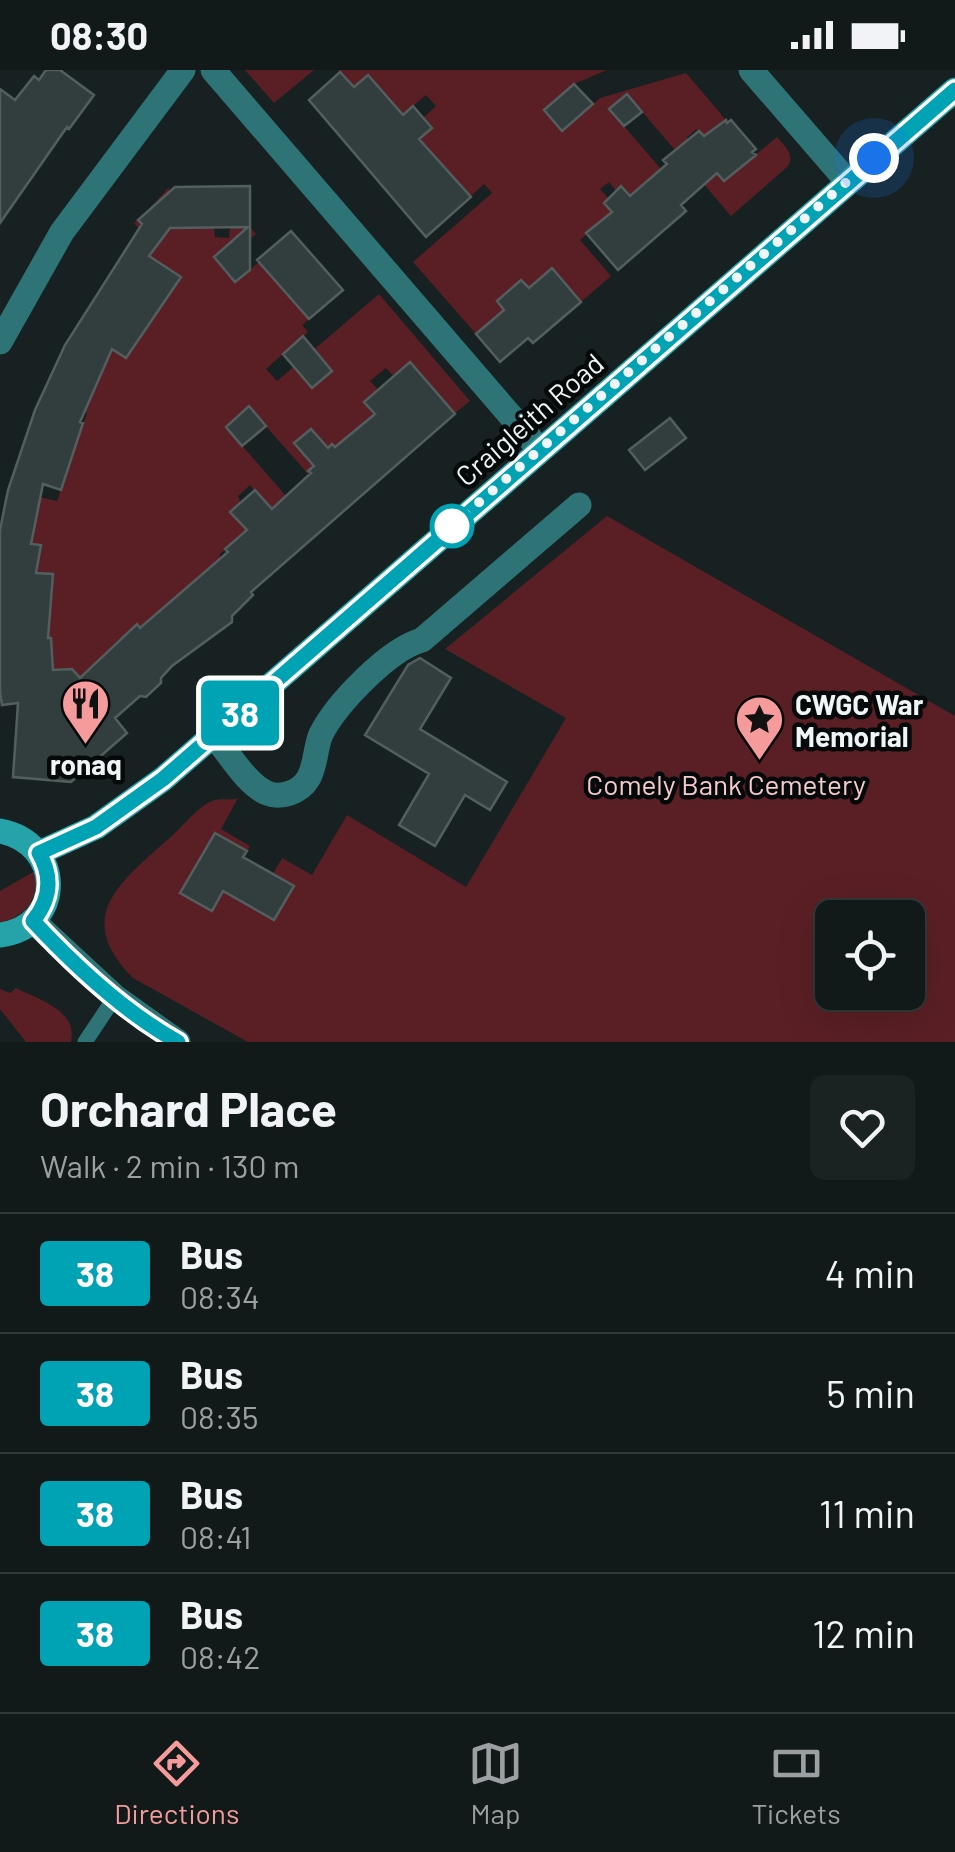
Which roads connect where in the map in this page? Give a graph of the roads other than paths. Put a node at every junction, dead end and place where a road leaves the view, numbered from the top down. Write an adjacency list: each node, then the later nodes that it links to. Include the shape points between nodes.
1 (183, 70): 6 (street, via 62,232)
2 (213, 70): 7 (street)
3 (751, 70): 5 (street)
4 (955, 90): 5 (main road, Craigleith Road)
5 (847, 181): 7 (main road, Craigleith Road)
6 (0, 342)
7 (540, 450): 9 (main road, Craigleith Road)
8 (579, 505): 9 (street, via 422,640 403,645 338,708 298,789 286,795 258,787)
9 (214, 736): 11 (main road, Craigleith Road, via 127,807)
10 (0, 831): 11 (main road)
11 (39, 853): 12 (main road, via 49,882)
12 (33, 921): 13 (main road); 14 (street)
13 (0, 936)
14 (115, 997): 15 (lane); 16 (street)
15 (85, 1042)
16 (178, 1042)

